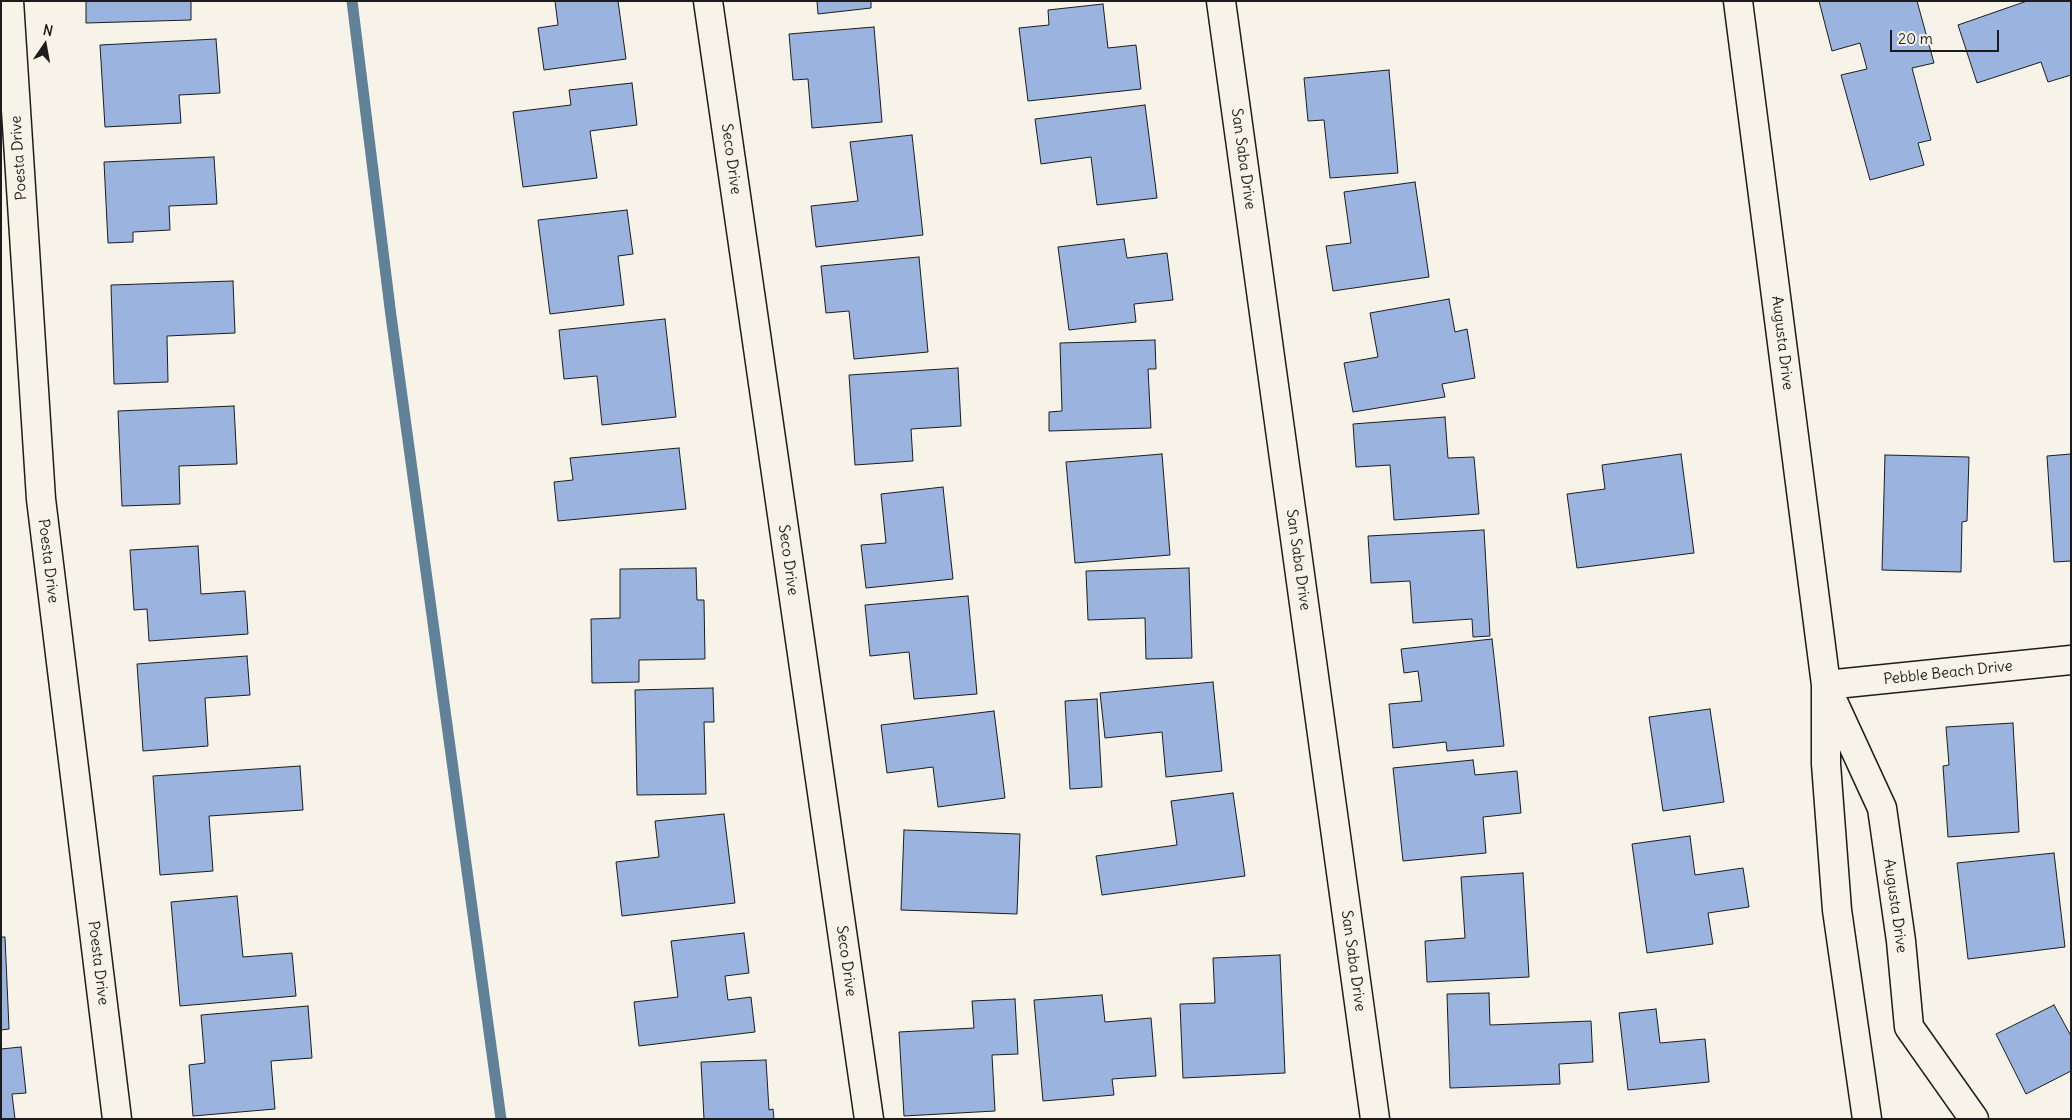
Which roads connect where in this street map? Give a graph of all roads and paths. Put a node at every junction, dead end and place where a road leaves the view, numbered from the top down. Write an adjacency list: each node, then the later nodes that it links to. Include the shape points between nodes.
1 (9, 1): 7 (street, Poesta Drive, via 40,498)
2 (708, 1): 8 (street, Seco Drive)
3 (1221, 1): 9 (street, San Saba Drive)
4 (1738, 1): 6 (street, Augusta Drive)
5 (2071, 660): 6 (street, Pebble Beach Drive)
6 (1826, 685): 10 (street, Augusta Drive, via 1826,764 1837,910); 11 (street, Augusta Drive, via 1882,808 1901,941 1908,1027)
7 (117, 1119)
8 (869, 1119)
9 (1375, 1119)
10 (1867, 1119)
11 (1974, 1119)

